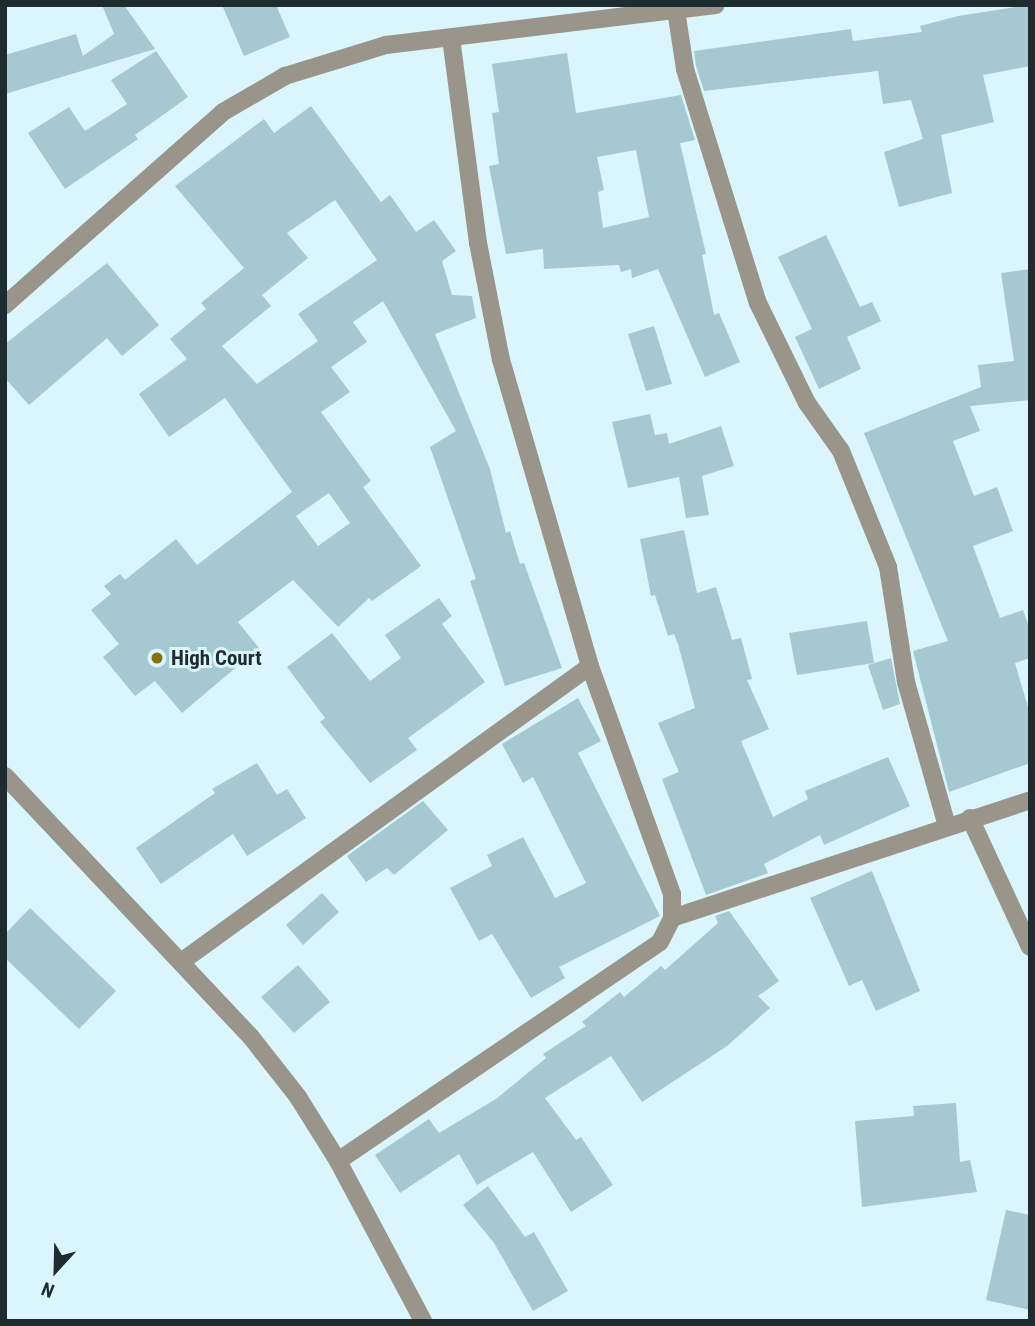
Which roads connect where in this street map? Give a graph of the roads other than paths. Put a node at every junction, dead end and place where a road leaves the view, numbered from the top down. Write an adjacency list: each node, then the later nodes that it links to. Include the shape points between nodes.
1 (716, 5): 2 (street)
2 (676, 10): 3 (street); 9 (street, via 685,69 758,303 807,403 841,451 888,567 906,682)
3 (451, 38): 4 (street, via 386,45 338,58 285,76 223,112); 5 (street, via 478,243 501,360)
4 (5, 305)
5 (590, 666): 10 (street, via 642,804 671,894); 12 (street)
6 (5, 776): 12 (street)
7 (1030, 800): 8 (street)
8 (970, 818): 9 (street); 11 (street)
9 (947, 825): 10 (street)
10 (672, 918): 13 (street, via 660,942)
11 (1030, 947)
12 (181, 962): 13 (street, via 251,1037 298,1097)
13 (338, 1161): 14 (street)
14 (424, 1321)

